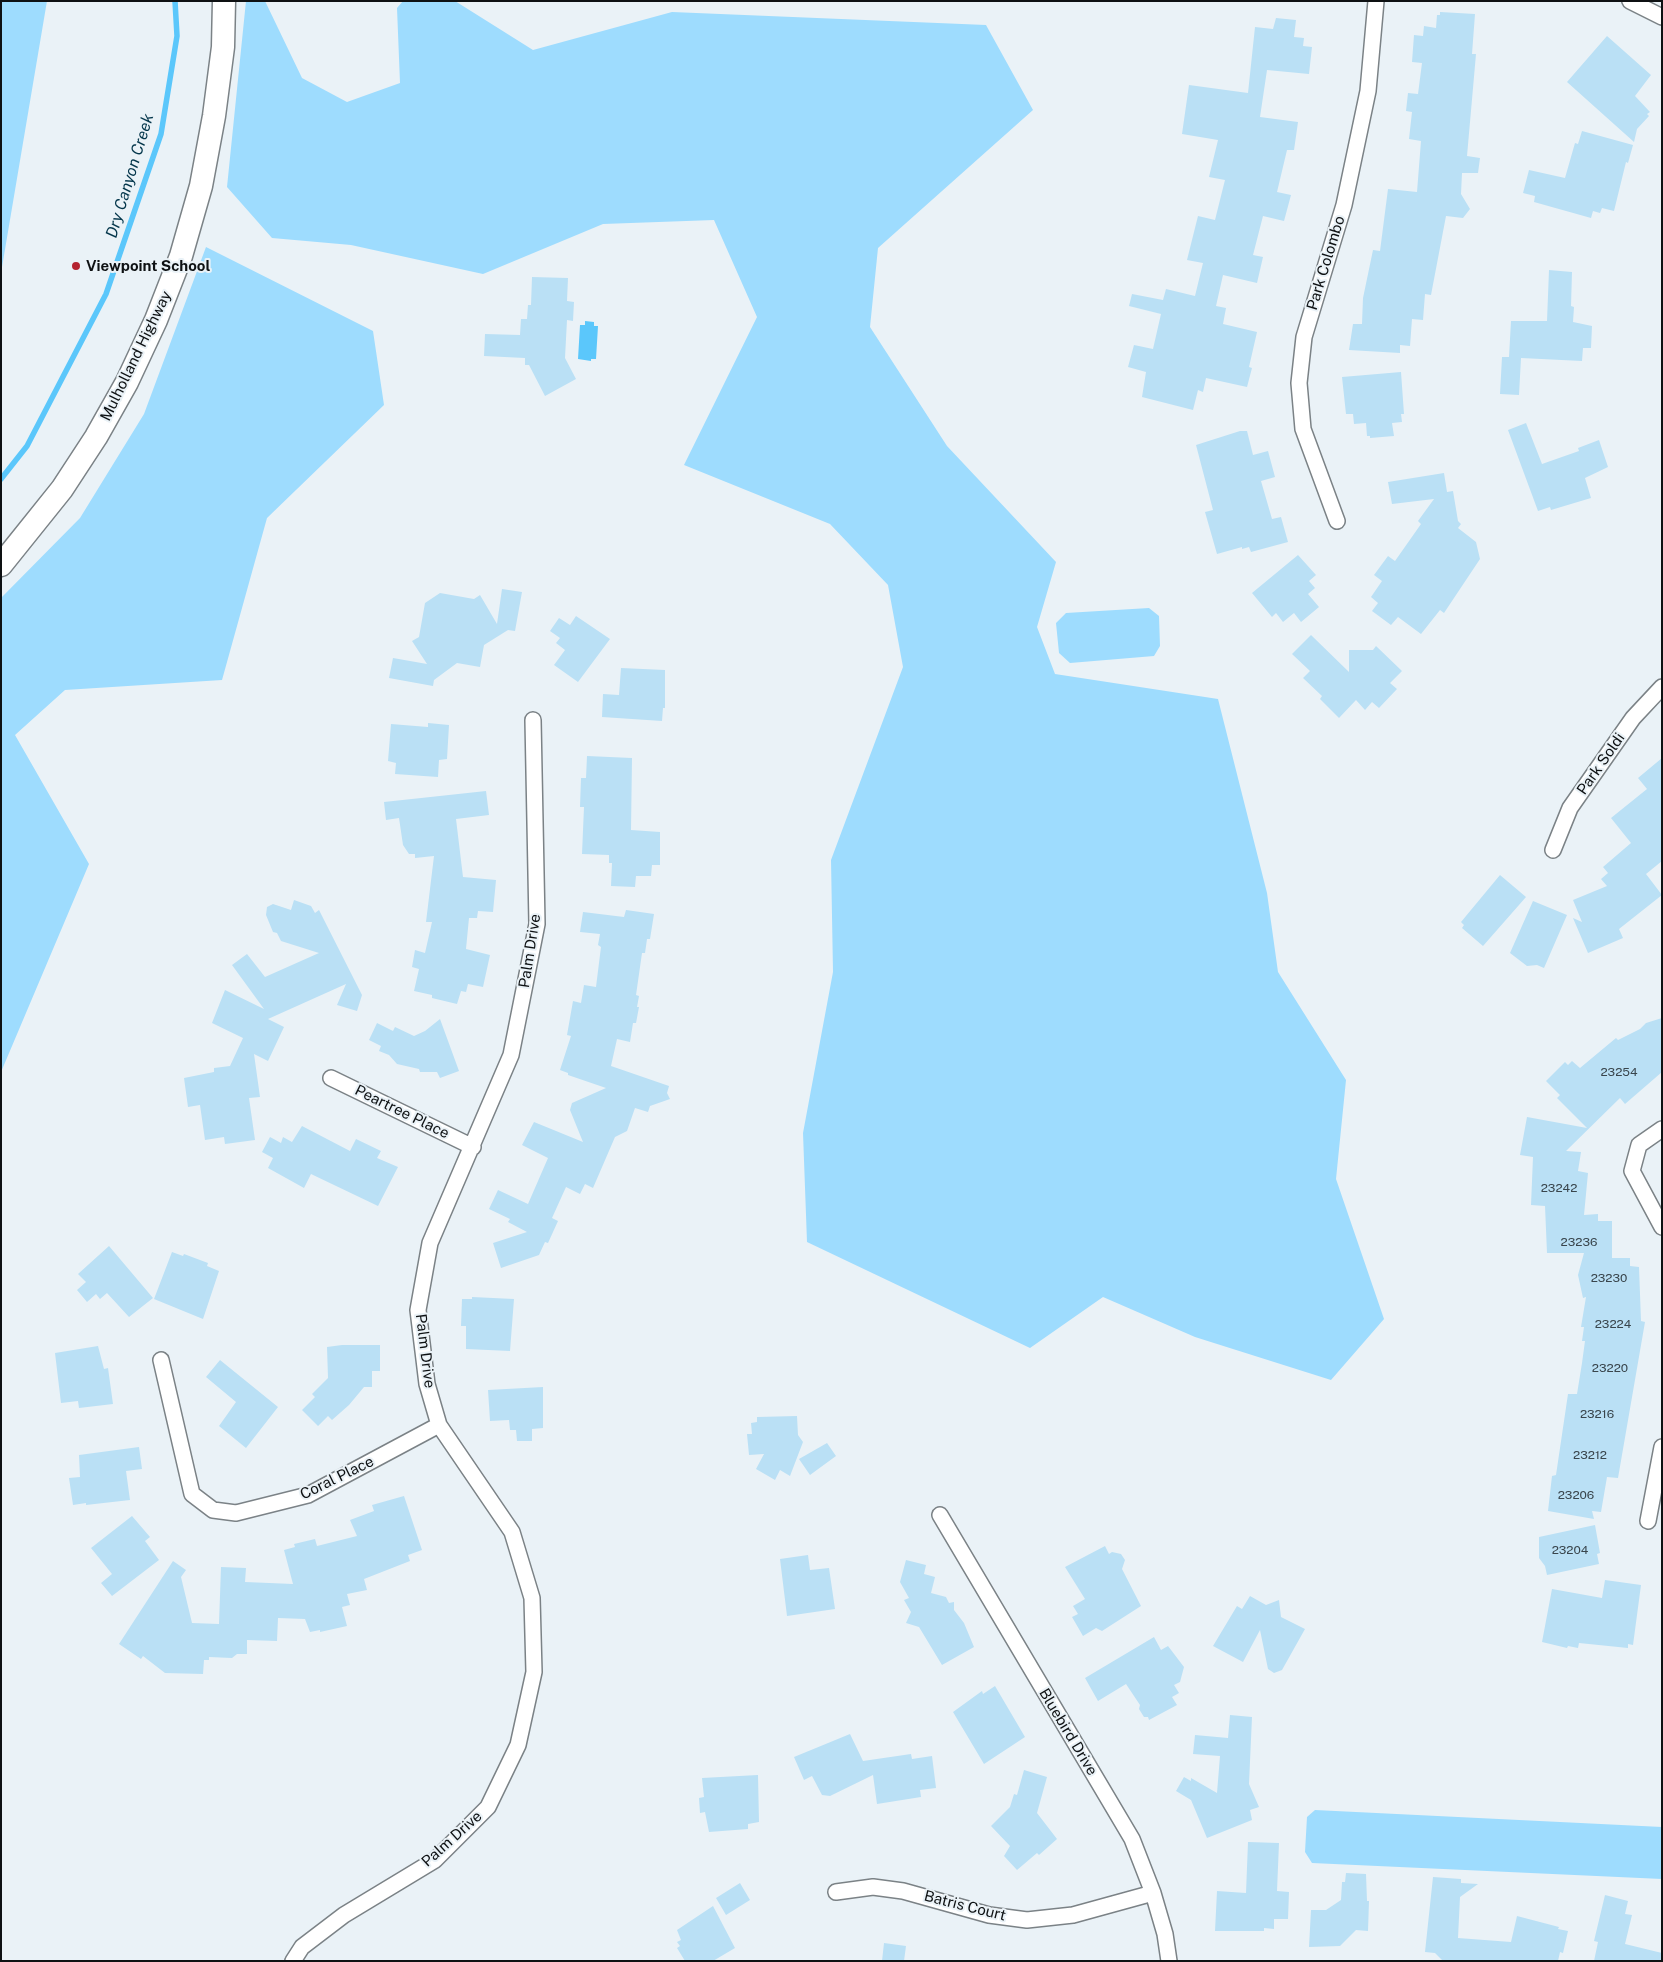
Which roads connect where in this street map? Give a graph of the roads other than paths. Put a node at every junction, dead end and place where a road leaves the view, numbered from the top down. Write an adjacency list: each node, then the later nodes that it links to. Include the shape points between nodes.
1 (224, 1): 6 (main road, Mulholland Highway, via 223,47 201,186 181,256 160,310 127,382 96,437 45,511)
2 (1376, 1): 5 (street, Park Colombo, via 1368,91 1344,205 1304,337 1299,383 1304,429)
3 (1630, 1): 4 (street)
4 (1662, 17)
5 (1337, 521)
6 (1, 565)
7 (1662, 687): 9 (street, Park Soldi, via 1633,718 1570,808)
8 (533, 720): 12 (street, Palm Drive, via 537,924 511,1055)
9 (1553, 850)
10 (331, 1078): 12 (street, Peartree Place)
11 (1662, 1130): 13 (street, via 1639,1146 1632,1171)
12 (472, 1147): 15 (street, Palm Drive, via 430,1243 418,1310 427,1384)
13 (1662, 1227)
14 (161, 1360): 15 (street, Coral Place, via 192,1494 213,1510 236,1513 308,1495)
15 (439, 1425): 21 (street, Palm Drive, via 512,1532 532,1598 534,1672 518,1745 488,1808 434,1860 344,1915 302,1948)
16 (1662, 1447): 18 (street)
17 (940, 1515): 20 (street, Bluebird Drive, via 1132,1839)
18 (1648, 1521)
19 (836, 1892): 20 (street, Batris Court, via 873,1887 903,1891 989,1915 1027,1920 1073,1915)
20 (1153, 1893): 22 (street, Bluebird Drive)
21 (293, 1961)
22 (1169, 1961)

